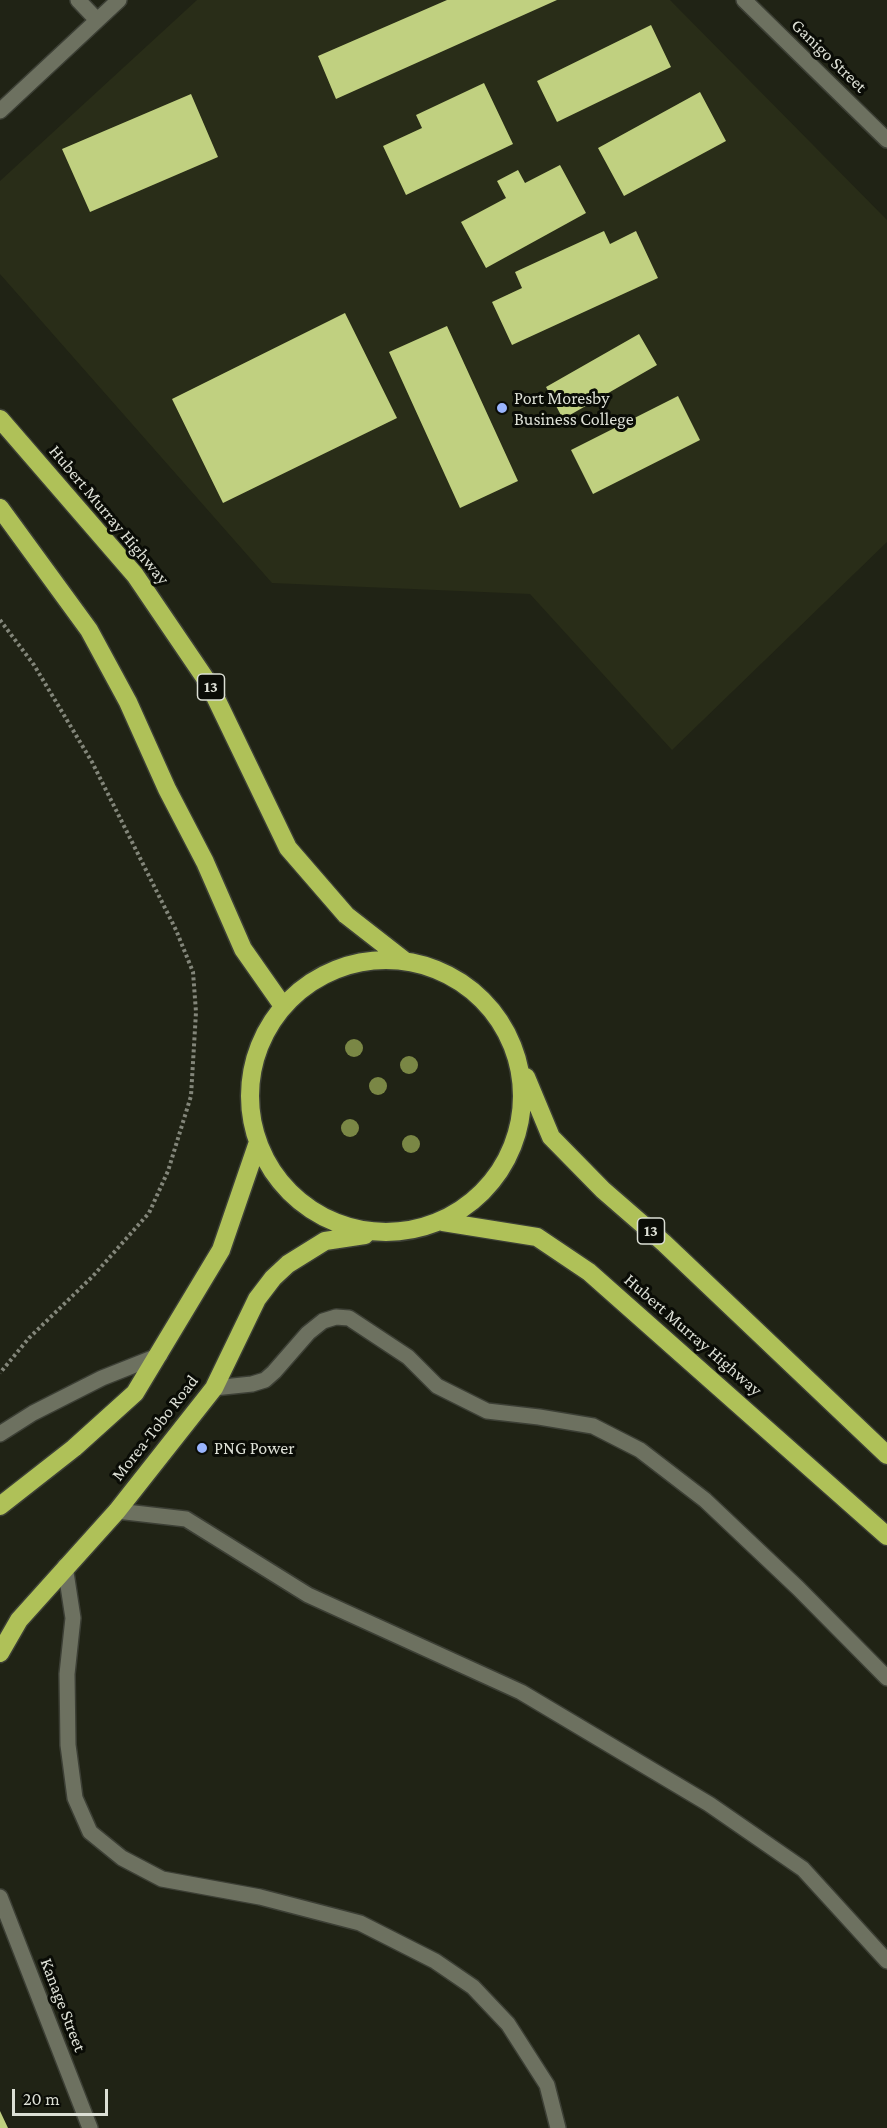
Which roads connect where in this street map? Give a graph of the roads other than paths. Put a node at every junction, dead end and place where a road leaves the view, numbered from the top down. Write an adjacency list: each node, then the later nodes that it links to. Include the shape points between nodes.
1 (78, 0): 4 (street)
2 (119, 0): 4 (street)
3 (744, 0): 6 (street, Ganigo Street)
4 (97, 20): 5 (street)
5 (0, 111)
6 (887, 140)
7 (0, 419): 9 (highway, Hubert Murray Highway / 13, via 135,575 209,684 288,848 346,915)
8 (0, 508): 10 (highway, via 89,630 128,702 243,949)
9 (405, 961): 10 (highway, via 371,960 339,968 309,984); 11 (highway, via 443,971 475,992 501,1021)
10 (283, 1006): 12 (highway, via 262,1037 251,1072 249,1109)
11 (517, 1056): 13 (highway, via 523,1083 516,1139 487,1188); 18 (highway, 13, via 551,1137)
12 (257, 1145): 14 (highway, via 276,1179 304,1207 339,1225); 15 (highway, Morea-Tobo Road, via 222,1250)
13 (444, 1222): 14 (highway, Morea-Tobo Road); 21 (highway, Hubert Murray Highway, via 537,1237 589,1272)
14 (377, 1233): 16 (highway, Morea-Tobo Road, via 325,1241 273,1278 257,1299)
15 (159, 1356): 17 (street, via 102,1378); 19 (highway, Morea-Tobo Road, via 135,1394)
16 (214, 1388): 20 (highway, Morea-Tobo Road); 24 (street, via 265,1380 323,1321 349,1318 408,1356 436,1386 487,1412 593,1426 640,1450 705,1500)
17 (0, 1434)
18 (887, 1455)
19 (0, 1506)
20 (117, 1511): 22 (highway, Morea-Tobo Road); 26 (street, via 186,1519 308,1595 521,1692 709,1804 803,1869)
21 (887, 1536)
22 (65, 1566): 23 (highway, Morea-Tobo Road, via 19,1620); 28 (street, via 73,1618 67,1674 68,1745 75,1798 90,1832 122,1858 162,1879 260,1897 360,1923 435,1961 473,1987 508,2024 547,2085)
23 (0, 1653)
24 (887, 1678)
25 (0, 1897): 27 (street, Kanage Street)
26 (887, 1961)
27 (90, 2128)
28 (558, 2128)

